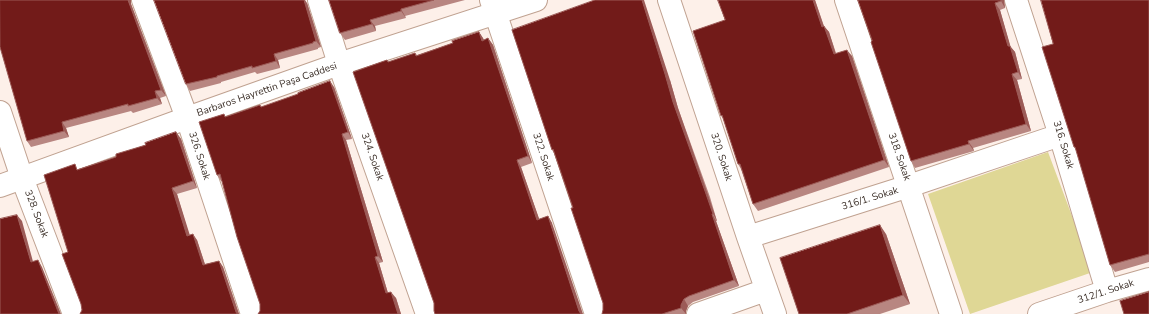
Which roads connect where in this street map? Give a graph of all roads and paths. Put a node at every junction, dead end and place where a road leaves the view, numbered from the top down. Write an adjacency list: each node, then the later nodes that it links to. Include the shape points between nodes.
1 (143, 0): 10 (street, 326. Sokak)
2 (319, 0): 8 (street, 324. Sokak)
3 (536, 0): 7 (street, Barbaros Hayrettin Paşa Caddesi)
4 (669, 0): 15 (street, 320. Sokak)
5 (846, 0): 14 (street, 318. Sokak)
6 (1016, 0): 11 (street, 316. Sokak)
7 (493, 7): 8 (street, Barbaros Hayrettin Paşa Caddesi); 22 (street, 322. Sokak)
8 (339, 64): 10 (street, Barbaros Hayrettin Paşa Caddesi); 21 (street, 324. Sokak)
9 (0, 112): 12 (street, 328. Sokak)
10 (187, 118): 12 (street, Barbaros Hayrettin Paşa Caddesi); 20 (street, 326. Sokak)
11 (1060, 135): 14 (street, 316/1. Sokak); 18 (street, 316. Sokak)
12 (22, 178): 13 (street, Barbaros Hayrettin Paşa Caddesi); 19 (street, 328. Sokak)
13 (0, 186)
14 (909, 186): 15 (street, 316/1. Sokak); 25 (street, 318. Sokak)
15 (748, 237): 17 (street, 320. Sokak)
16 (1149, 279): 18 (street, 312/1. Sokak)
17 (766, 290): 23 (street); 24 (street, 320. Sokak)
18 (1107, 291): 26 (street, 312/1. Sokak)
19 (74, 314)
20 (252, 314)
21 (427, 314)
22 (596, 314)
23 (698, 314)
24 (775, 314)
25 (951, 314)
26 (1040, 314)

